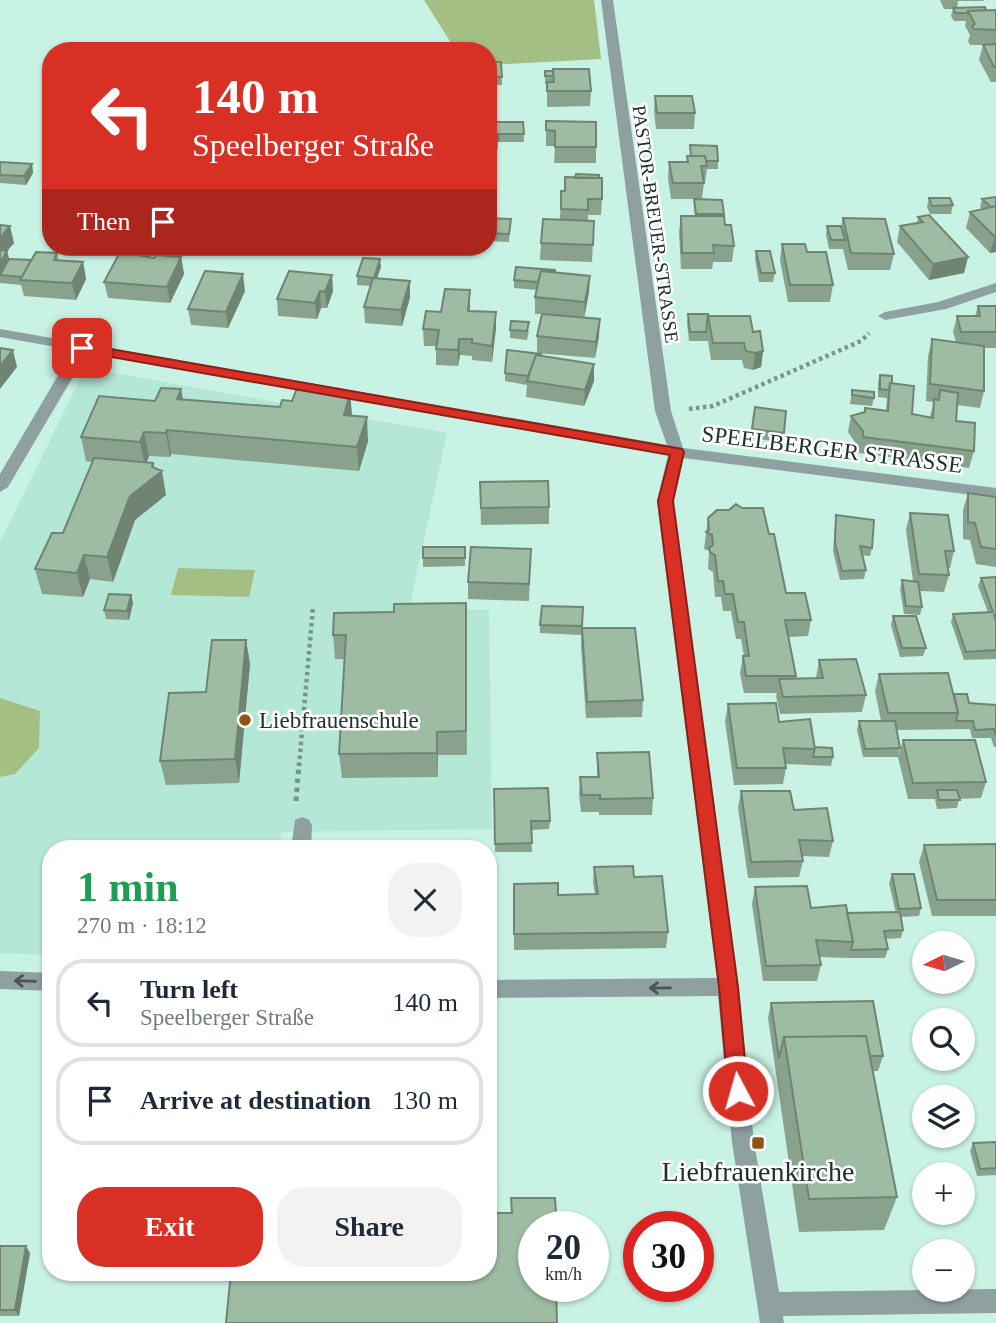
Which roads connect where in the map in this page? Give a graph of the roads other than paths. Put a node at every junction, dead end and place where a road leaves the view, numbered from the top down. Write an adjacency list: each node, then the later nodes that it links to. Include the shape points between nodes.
1 (607, 0): 6 (street, PASTOR-BREUER-STRASSE, via 663,411)
2 (996, 287): 3 (street, via 941,306)
3 (885, 316)
4 (0, 333): 5 (street, SPEELBERGER STRASSE)
5 (82, 348): 6 (street, SPEELBERGER STRASSE); 7 (street)
6 (677, 452): 8 (street, SPEELBERGER STRASSE); 13 (street, via 665,501)
7 (0, 487)
8 (996, 493)
9 (302, 825): 10 (street)
10 (301, 840)
11 (0, 980): 12 (street, one-way to 11)
12 (42, 982)
13 (728, 987): 14 (street, one-way to 14); 16 (street, via 743,1142)
14 (497, 989)
15 (996, 1301): 16 (street)
16 (771, 1314)

